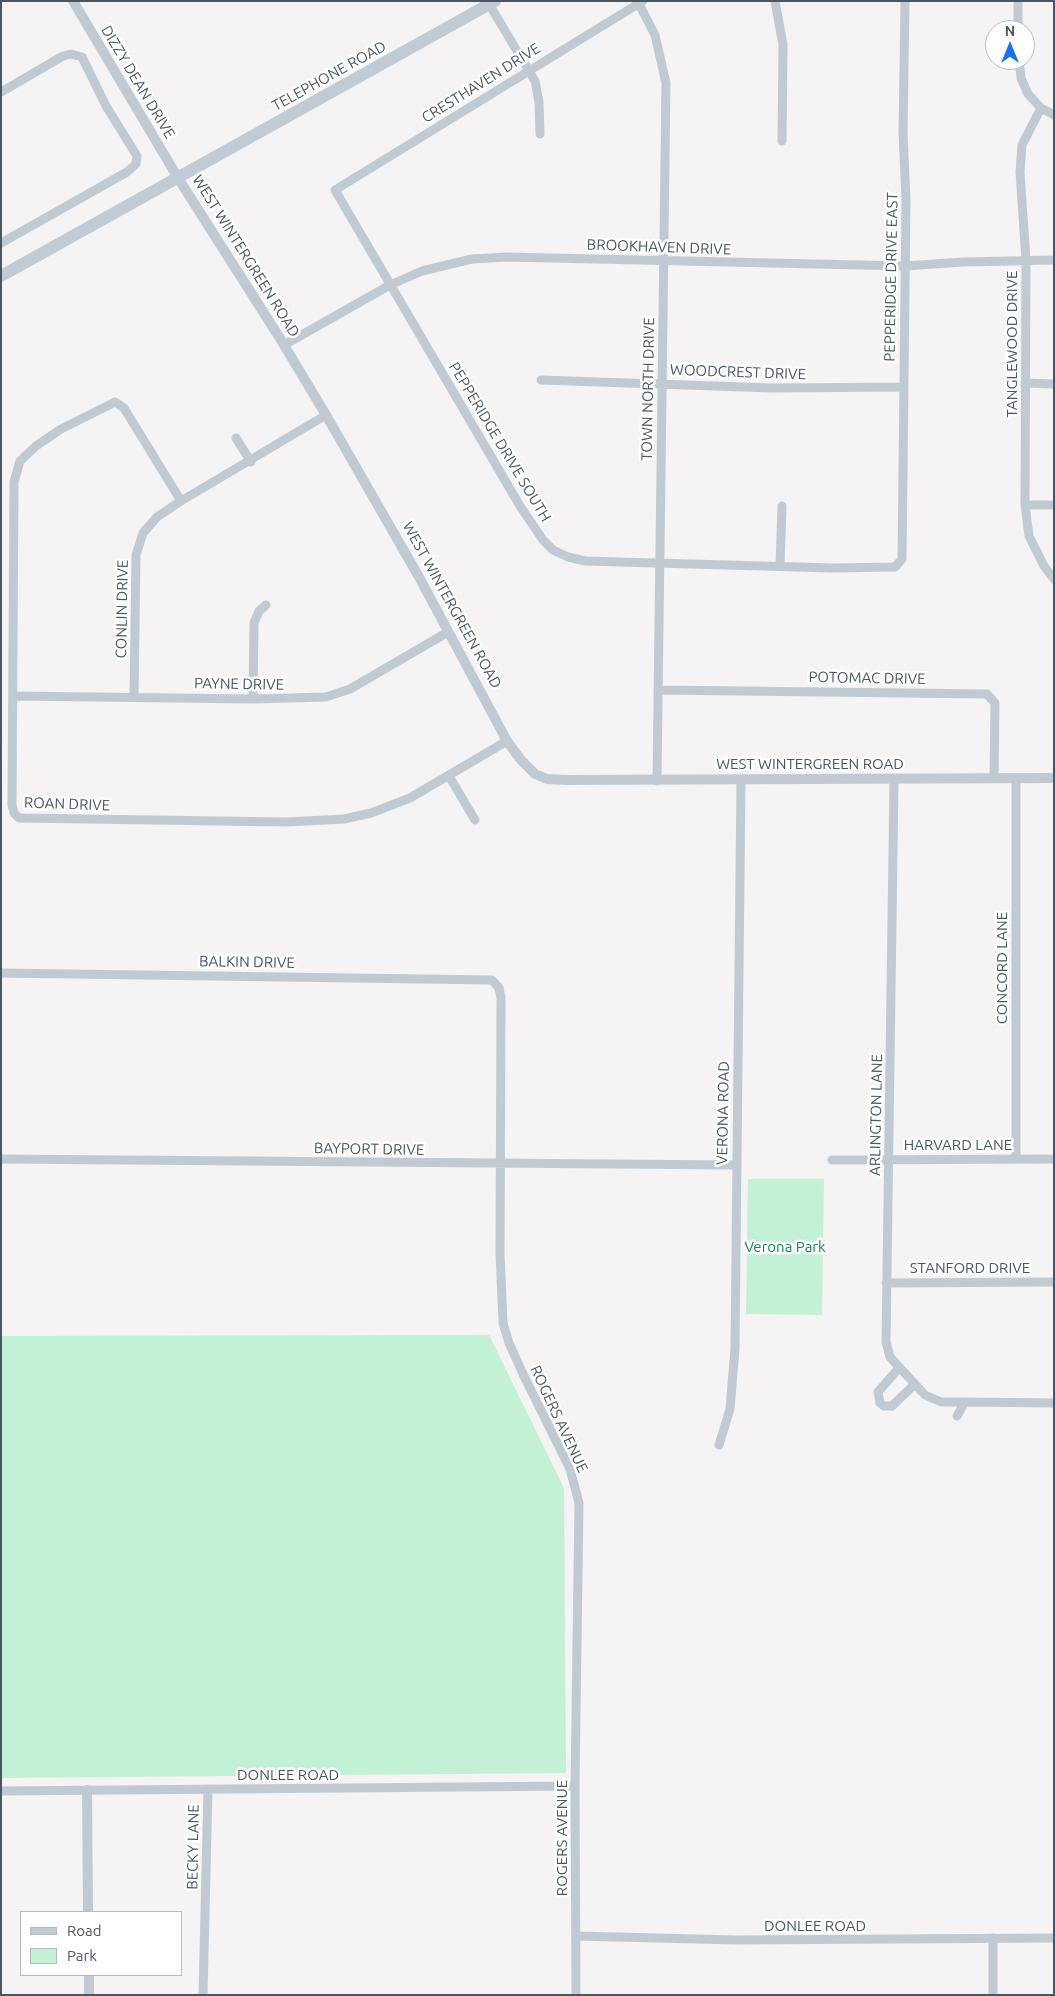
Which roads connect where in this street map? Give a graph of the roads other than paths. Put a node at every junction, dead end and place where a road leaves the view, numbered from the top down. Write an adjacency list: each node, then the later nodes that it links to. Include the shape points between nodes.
1 (73, 1): 15 (street, DIZZY DEAN DRIVE)
2 (775, 1): 14 (street, via 783,45)
3 (905, 1): 21 (street, PEPPERIDGE DRIVE EAST)
4 (1018, 1): 7 (street)
5 (641, 2): 8 (street, CRESTHAVEN DRIVE); 19 (street, TOWN NORTH DRIVE, via 655,36 666,83)
6 (492, 3): 8 (street); 15 (main road, TELEPHONE ROAD)
7 (1018, 20)
8 (528, 70): 13 (street, via 538,96); 16 (street, CRESTHAVEN DRIVE)
9 (1021, 70): 11 (street, via 1024,86)
10 (1, 92): 17 (street, via 63,56 82,57 136,156 136,164 127,172)
11 (1042, 108): 12 (street); 20 (street, TANGLEWOOD DRIVE, via 1022,145 1020,172)
12 (1054, 115)
13 (540, 134)
14 (782, 141)
15 (178, 178): 22 (main road, WEST WINTERGREEN ROAD); 24 (street, WEST WINTERGREEN ROAD)
16 (335, 190): 23 (street, PEPPERIDGE DRIVE SOUTH)
17 (1, 243)
18 (1054, 260): 20 (street, BROOKHAVEN DRIVE)
19 (664, 261): 21 (street, BROOKHAVEN DRIVE); 23 (street, BROOKHAVEN DRIVE, via 472,259 422,271); 26 (street, TOWN NORTH DRIVE)
20 (1026, 261): 21 (street, BROOKHAVEN DRIVE); 27 (street, TANGLEWOOD DRIVE)
21 (905, 266): 29 (street, PEPPERIDGE DRIVE EAST)
22 (1, 276)
23 (390, 285): 24 (street, BROOKHAVEN DRIVE); 38 (street, PEPPERIDGE DRIVE SOUTH, via 543,540 553,550 576,560)
24 (284, 346): 30 (street, WEST WINTERGREEN ROAD)
25 (541, 380): 26 (street, WOODCREST DRIVE)
26 (662, 383): 29 (street, WOODCREST DRIVE, via 772,388); 38 (street, TOWN NORTH DRIVE)
27 (1026, 383): 28 (street); 34 (street, TANGLEWOOD DRIVE)
28 (1054, 384)
29 (904, 387): 37 (street, PEPPERIDGE DRIVE EAST)
30 (326, 415): 32 (street, CONLIN DRIVE); 42 (street, WEST WINTERGREEN ROAD)
31 (236, 438): 32 (street)
32 (251, 462): 33 (street, CONLIN DRIVE)
33 (181, 501): 44 (street, ROAN DRIVE, via 124,408 115,402 61,429 27,452 20,461 14,482); 45 (street, CONLIN DRIVE, via 149,524 138,544)
34 (1025, 505): 35 (street); 40 (street, TANGLEWOOD DRIVE, via 1029,536)
35 (1054, 505)
36 (782, 506): 39 (street)
37 (902, 554): 39 (street, PEPPERIDGE DRIVE SOUTH, via 901,563 895,567)
38 (660, 564): 39 (street, PEPPERIDGE DRIVE SOUTH); 43 (street, TOWN NORTH DRIVE)
39 (780, 566)
40 (1054, 579)
41 (266, 605): 46 (street, via 254,623)
42 (448, 632): 46 (street, PAYNE DRIVE, via 350,690 316,698); 47 (street, WEST WINTERGREEN ROAD)
43 (659, 690): 49 (street, POTOMAC DRIVE, via 987,694 995,704); 53 (street, TOWN NORTH DRIVE)
44 (13, 696): 45 (street, PAYNE DRIVE); 48 (street, ROAN DRIVE, via 12,805 19,818 286,822 344,819 410,798)
45 (134, 697): 46 (street, PAYNE DRIVE)
46 (253, 699)
47 (508, 741): 48 (street, ROAN DRIVE); 53 (street, WEST WINTERGREEN ROAD, via 535,774 547,779)
48 (449, 776): 55 (street)
49 (994, 778): 50 (street, WEST WINTERGREEN ROAD); 52 (street, WEST WINTERGREEN ROAD)
50 (1016, 778): 51 (street, WEST WINTERGREEN ROAD); 60 (street, CONCORD LANE)
51 (1054, 778)
52 (894, 780): 54 (street, WEST WINTERGREEN ROAD); 59 (street, ARLINGTON LANE)
53 (658, 781): 54 (street, WEST WINTERGREEN ROAD)
54 (741, 781): 64 (street, VERONA ROAD)
55 (475, 820)
56 (1, 973): 57 (street, BALKIN DRIVE)
57 (492, 980): 63 (street, ROGERS AVENUE, via 502,998)
58 (1, 1159): 63 (street, BAYPORT DRIVE)
59 (889, 1159): 60 (street, HARVARD LANE); 62 (street, HARVARD LANE); 66 (street, ARLINGTON LANE)
60 (1016, 1159): 61 (street, HARVARD LANE)
61 (1054, 1159)
62 (832, 1160)
63 (502, 1164): 64 (street, BAYPORT DRIVE); 73 (street, ROGERS AVENUE, via 500,1253 503,1323 508,1343 570,1469 579,1503)
64 (736, 1165): 72 (street, VERONA ROAD, via 735,1348 730,1409)
65 (1054, 1282): 66 (street, STANFORD DRIVE)
66 (886, 1283): 67 (street, ARLINGTON LANE, via 886,1342 890,1357)
67 (899, 1368): 68 (street, ARLINGTON LANE); 68 (street, via 878,1392 880,1402 884,1406 892,1406)
68 (915, 1384): 69 (street, ARLINGTON LANE, via 940,1402)
69 (965, 1402): 70 (street, ARLINGTON LANE); 71 (street)
70 (1054, 1403)
71 (957, 1416)
72 (719, 1445)
73 (575, 1786): 74 (street, DONLEE ROAD); 78 (street, ROGERS AVENUE)
74 (208, 1789): 75 (street, DONLEE ROAD); 83 (street, BECKY LANE)
75 (87, 1790): 76 (street, DONLEE ROAD); 77 (street)
76 (1, 1791)
77 (88, 1911)
78 (576, 1936): 79 (street, DONLEE ROAD, via 737,1940); 84 (street, ROGERS AVENUE)
79 (993, 1938): 80 (street, DONLEE ROAD); 85 (street)
80 (1054, 1938)
81 (88, 1976): 82 (street)
82 (89, 1995)
83 (203, 1995)
84 (576, 1995)
85 (993, 1995)

